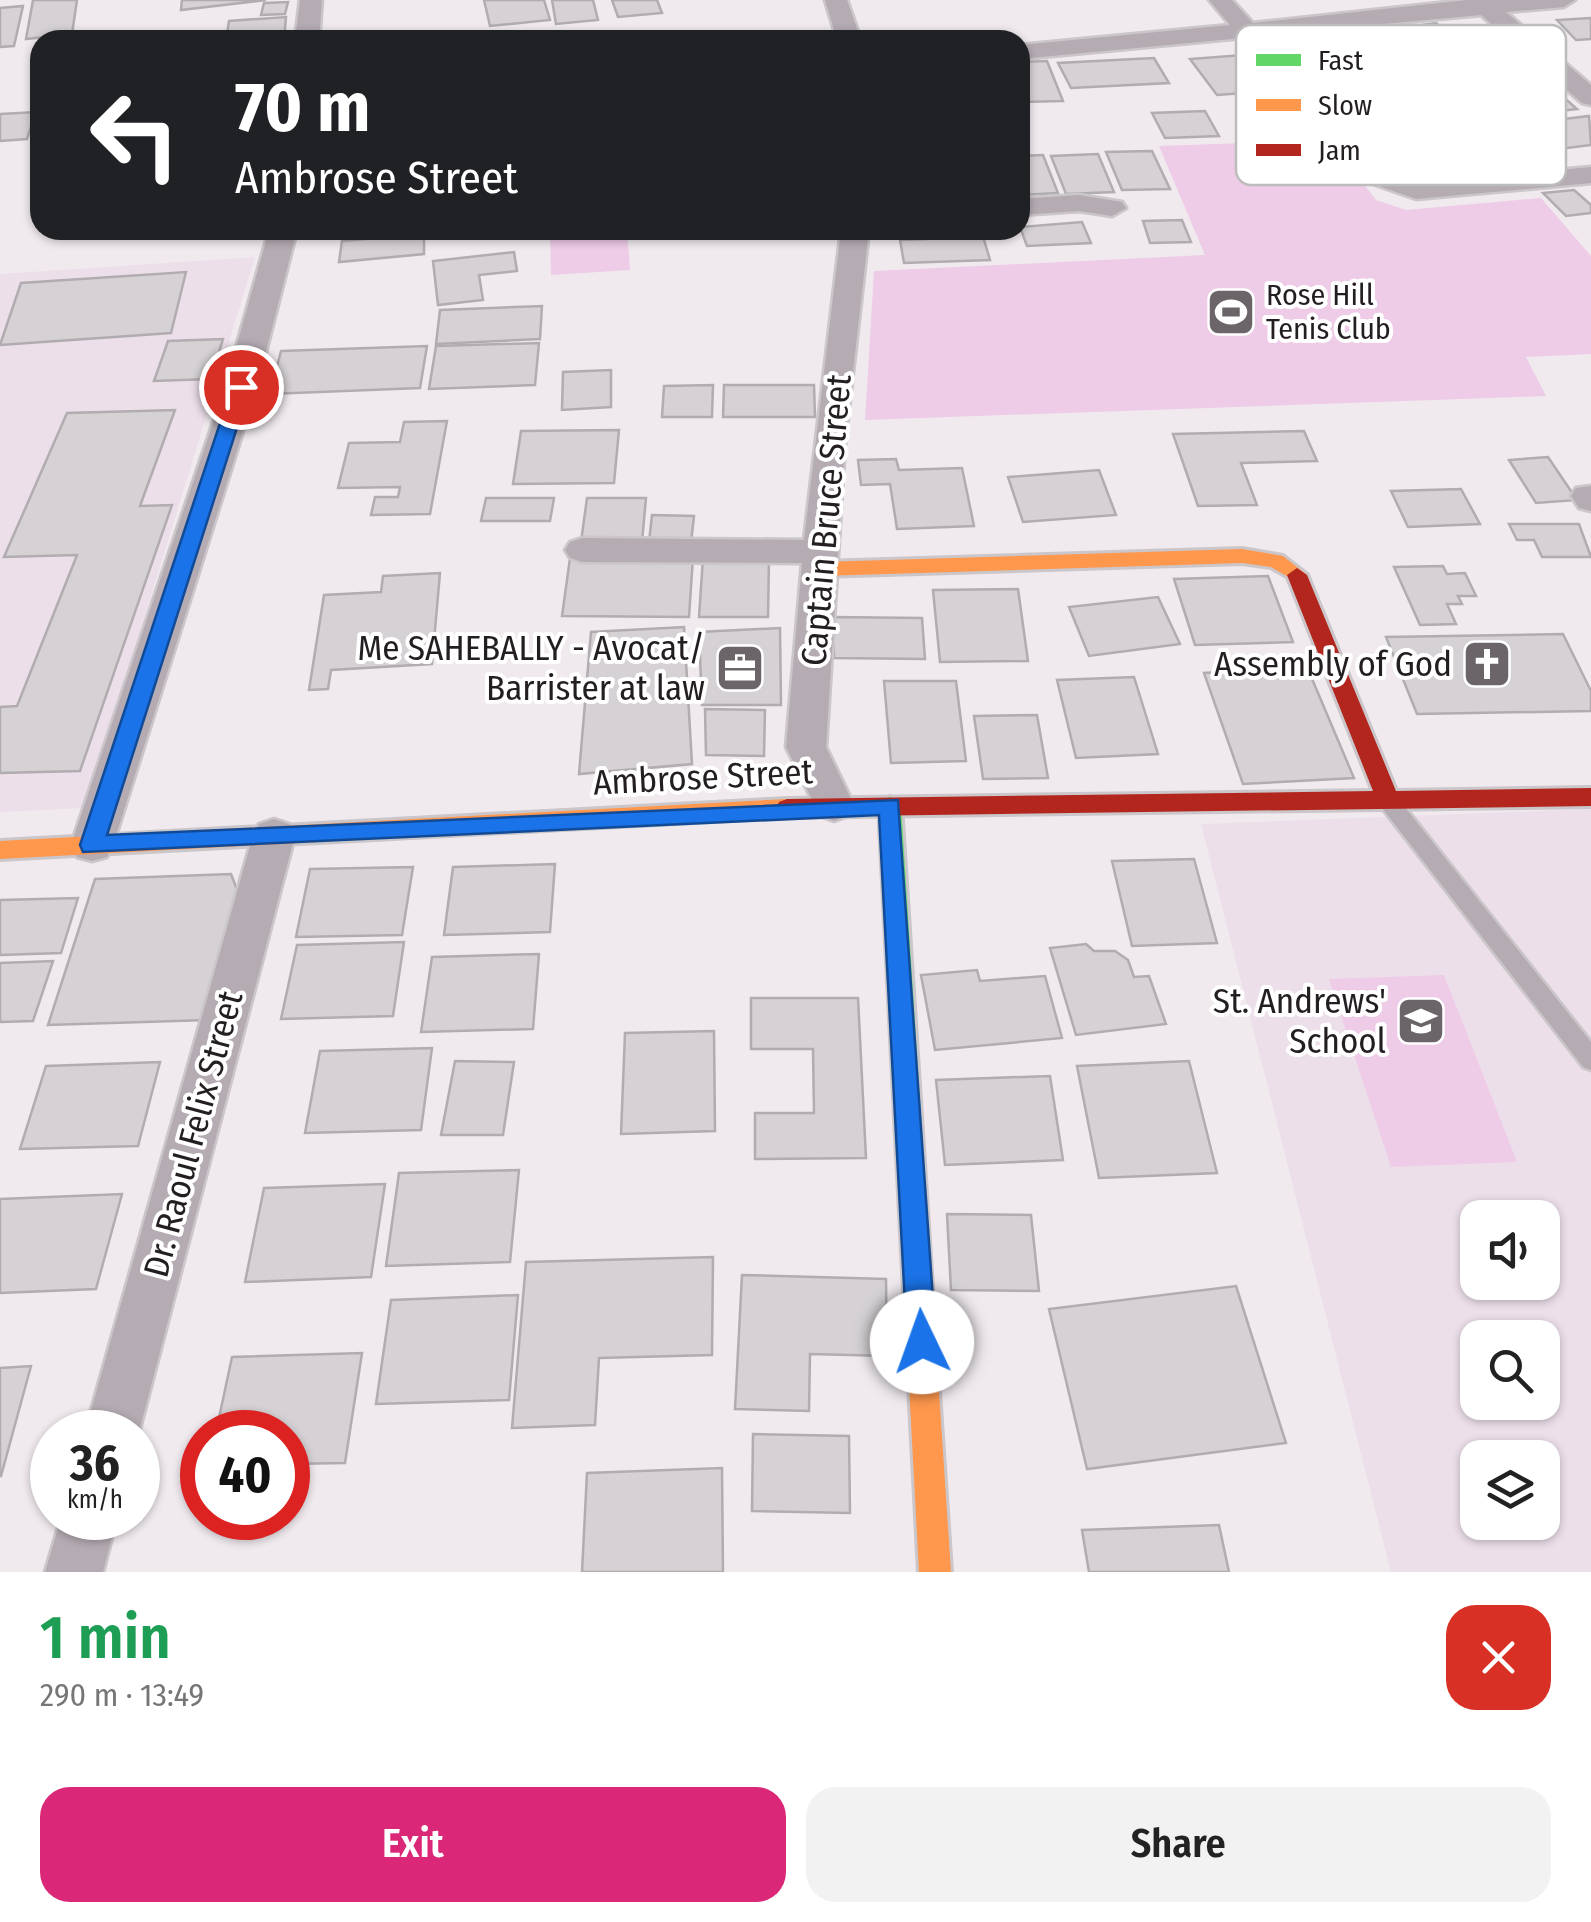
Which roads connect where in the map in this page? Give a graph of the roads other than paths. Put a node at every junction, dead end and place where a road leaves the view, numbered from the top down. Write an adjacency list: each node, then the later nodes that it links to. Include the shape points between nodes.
1 (310, 0): 9 (street)
2 (836, 0): 10 (street)
3 (1220, 0): 6 (street)
4 (1564, 0): 5 (street)
5 (1483, 4): 7 (street); 8 (street)
6 (1242, 25)
7 (1299, 25)
8 (1507, 25)
9 (308, 30)
10 (846, 30)
11 (1236, 32): 12 (street)
12 (1030, 51)
13 (1566, 76): 14 (street)
14 (1591, 98)
15 (1591, 175): 16 (street)
16 (1566, 177)
17 (1400, 185): 18 (street, via 1416,191)
18 (1482, 185)
19 (1030, 206): 20 (street)
20 (1112, 208)
21 (280, 240): 30 (street, via 241,387)
22 (854, 240): 24 (street, Captain Bruce Street)
23 (582, 550): 24 (street)
24 (821, 560): 26 (street, via 1242,556 1276,562 1301,578); 27 (street, Captain Bruce Street, via 806,747)
25 (1591, 797): 26 (street, Ambrose Street)
26 (1390, 802): 28 (street, Ambrose Street); 32 (lane)
27 (834, 805): 28 (street, Ambrose Street); 29 (street, Ambrose Street)
28 (890, 806): 36 (street)
29 (274, 835): 30 (street, Ambrose Street); 33 (street, Dr. Raoul Felix Street)
30 (92, 845): 31 (street, Ambrose Street)
31 (0, 850)
32 (1591, 1060)
33 (118, 1410)
34 (83, 1540): 35 (street)
35 (74, 1572)
36 (935, 1572)

